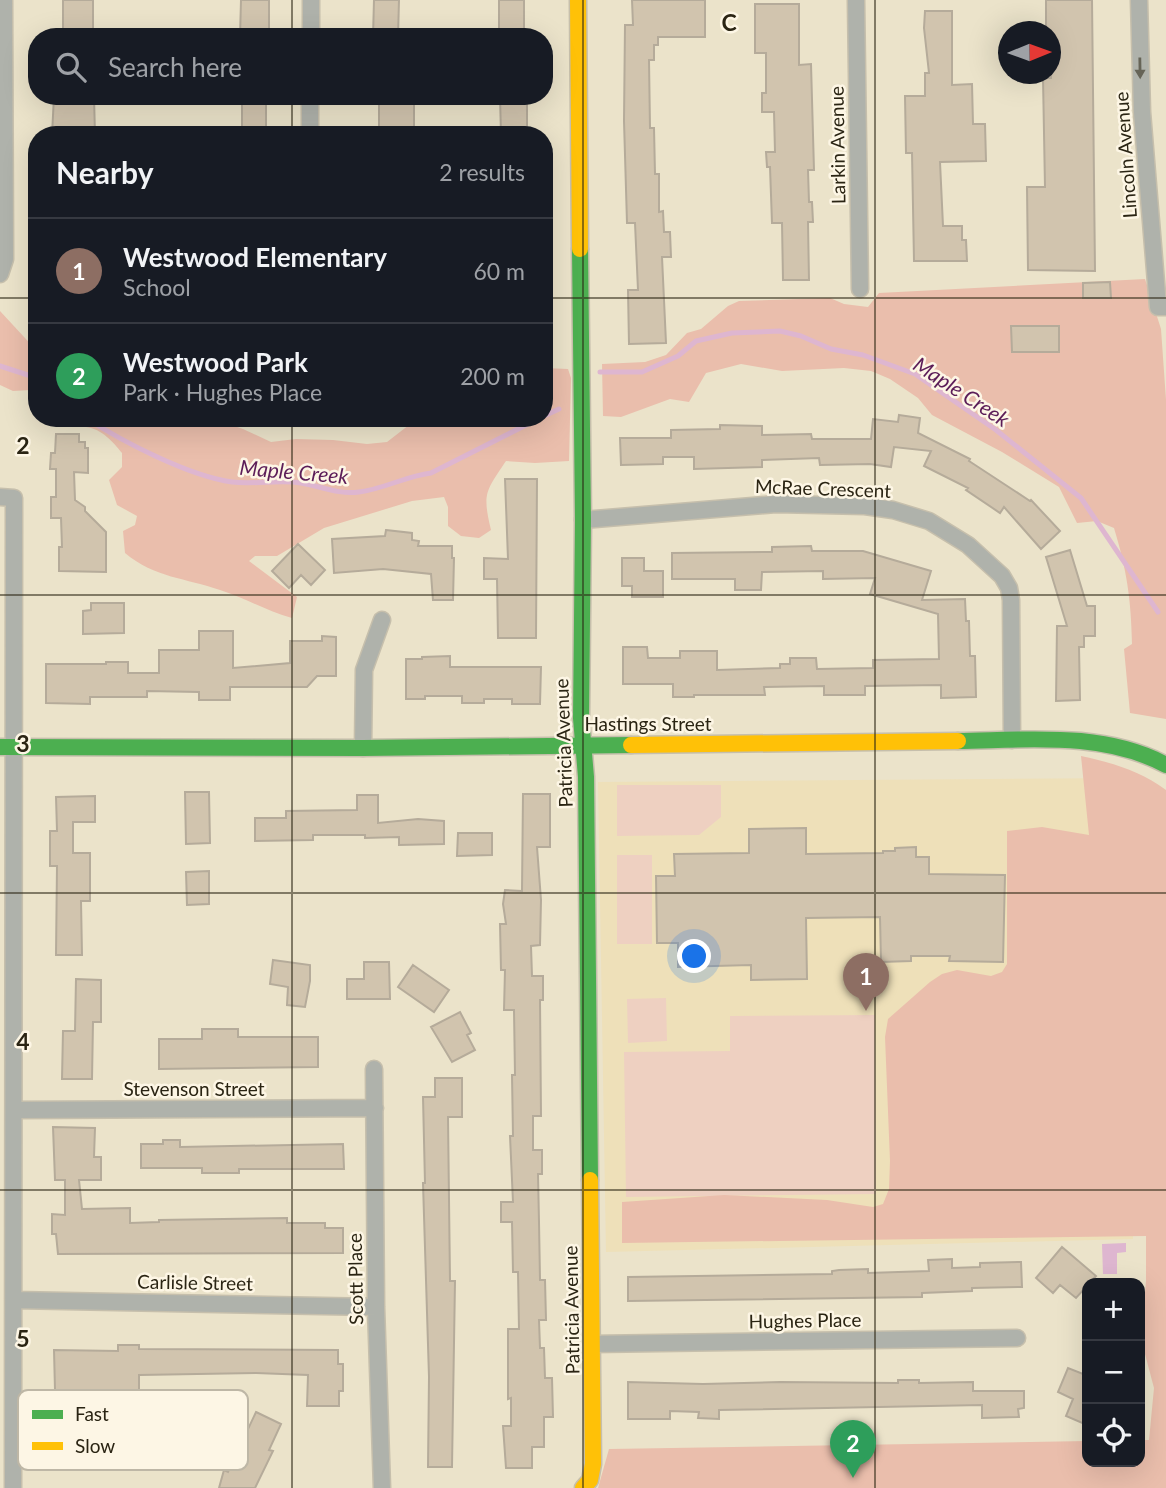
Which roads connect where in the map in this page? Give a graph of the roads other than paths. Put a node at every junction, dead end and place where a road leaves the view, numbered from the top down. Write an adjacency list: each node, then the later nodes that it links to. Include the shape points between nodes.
1 (4, 0): 9 (street, via 5,259)
2 (311, 0): 6 (street)
3 (578, 0): 13 (street, Patricia Avenue)
4 (856, 0): 10 (street, Larkin Avenue)
5 (1139, 0): 11 (street, Lincoln Avenue, one-way to 11, via 1142,112)
6 (311, 28)
7 (310, 105): 8 (street)
8 (310, 126)
9 (0, 274)
10 (860, 289)
11 (1162, 307)
12 (7, 497): 17 (street)
13 (583, 520): 15 (street, McRae Crescent, via 776,504 865,506 929,521 968,545 1009,588); 16 (street, Patricia Avenue)
14 (382, 620): 18 (street, via 364,670)
15 (1012, 740): 16 (street, Hastings Street); 19 (street, Hastings Street, via 1107,742 1131,747)
16 (583, 744): 18 (street, Hastings Street); 26 (street, Patricia Avenue)
17 (8, 747): 18 (street, Hastings Street); 22 (street)
18 (363, 748)
19 (1166, 765)
20 (374, 1069): 21 (street, Scott Place)
21 (375, 1108): 22 (street, Stevenson Street); 24 (street, Scott Place)
22 (14, 1110): 23 (street)
23 (14, 1300): 24 (street, Carlisle Street); 28 (street)
24 (376, 1307): 29 (street, Scott Place)
25 (1017, 1338): 26 (street, Hughes Place)
26 (593, 1344): 27 (street, Patricia Avenue, via 593,1464)
27 (586, 1486)
28 (13, 1488)
29 (382, 1488)

